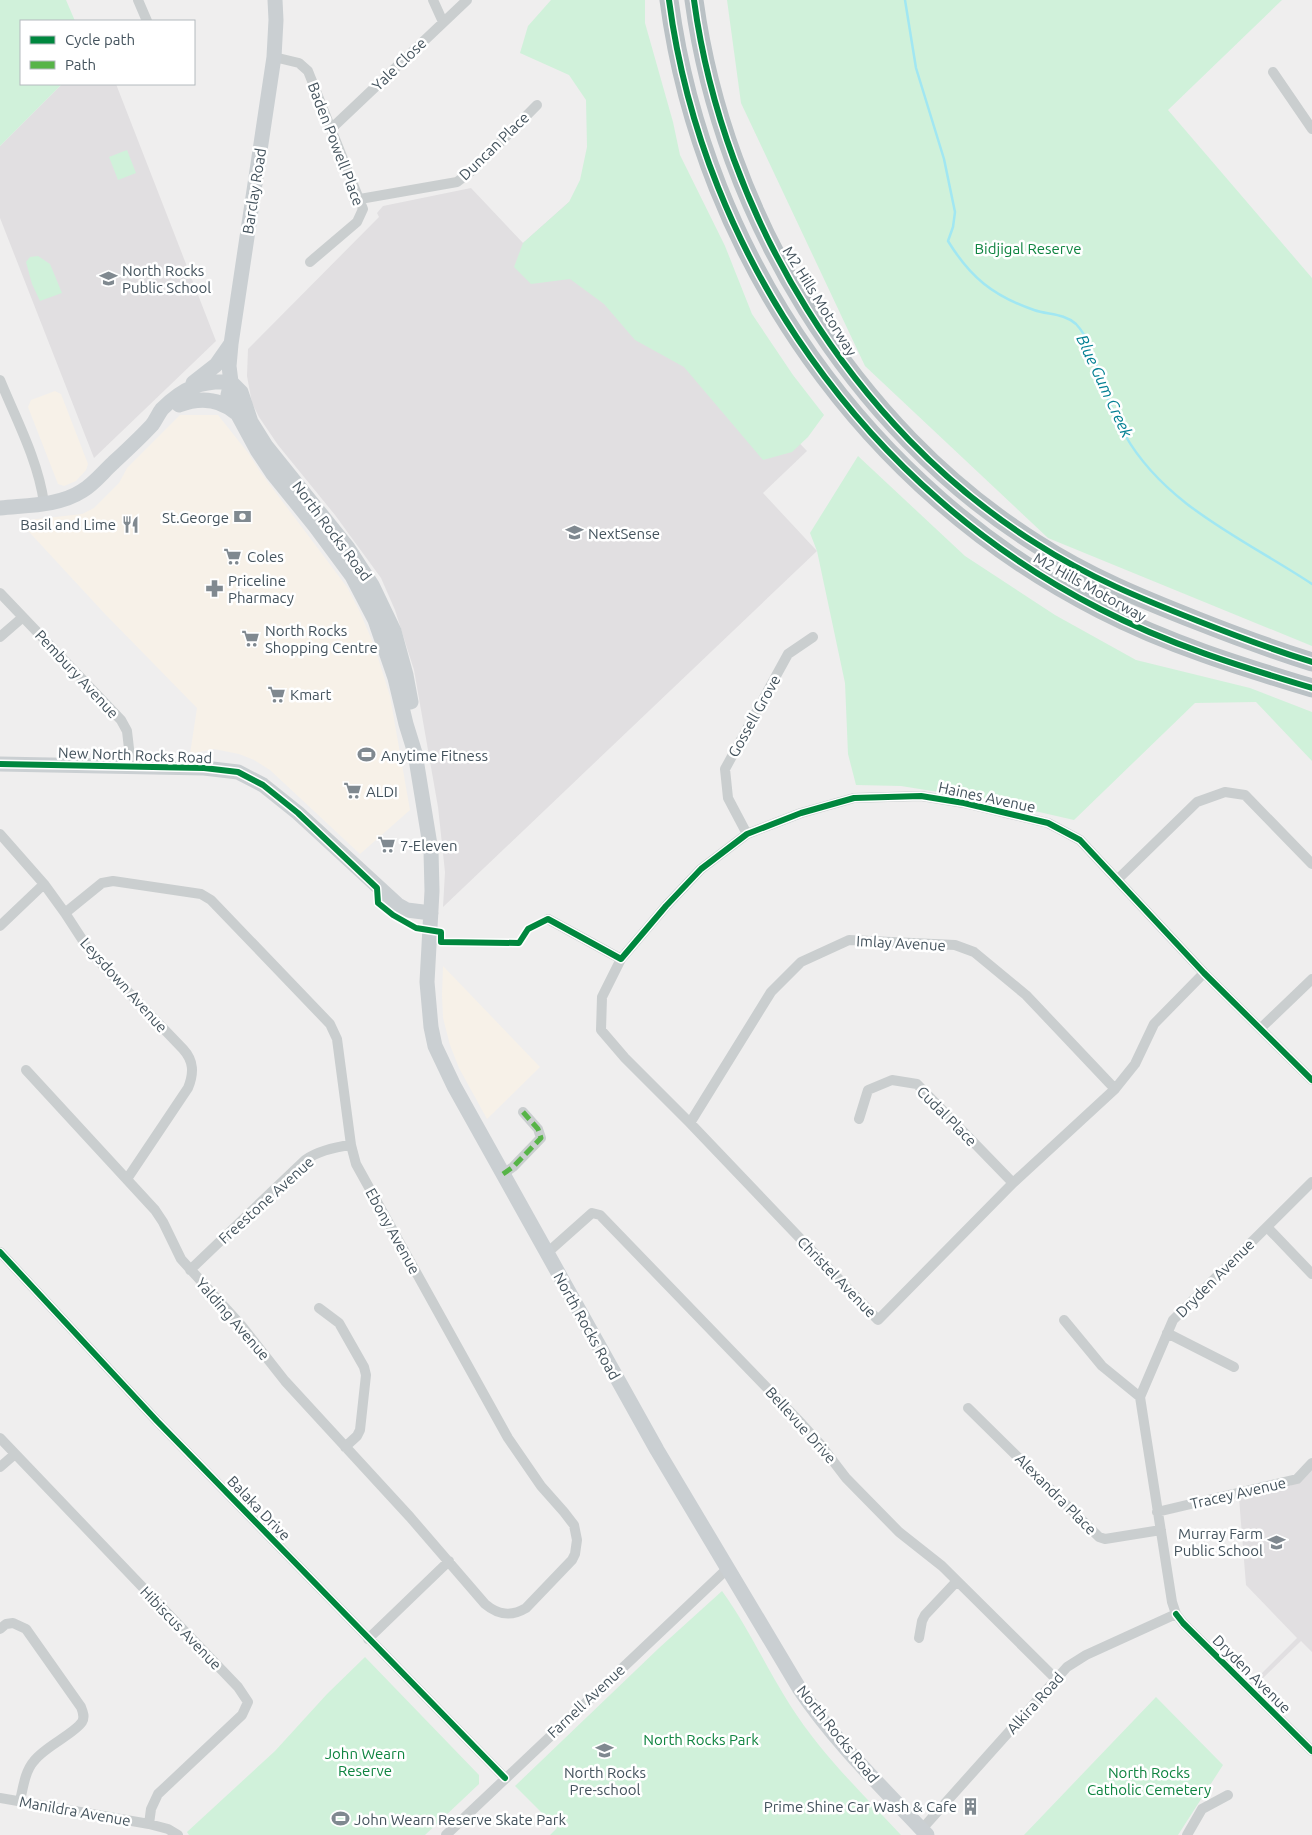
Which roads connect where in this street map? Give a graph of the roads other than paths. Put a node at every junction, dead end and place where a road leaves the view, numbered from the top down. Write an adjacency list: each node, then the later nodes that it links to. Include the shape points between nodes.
1 (138, 0): 7 (street)
2 (275, 0): 9 (main road, Barclay Road)
3 (433, 0): 8 (street)
4 (467, 0): 8 (street, Yale Close)
5 (669, 0): 30 (highway, M2 Hills Motorway, via 682,75 712,175 759,276 817,369 849,410 901,466 954,513 1011,556 1107,613 1174,643)
6 (694, 0): 29 (highway, M2 Hills Motorway, via 705,64 723,129 757,218 787,276 827,338 870,396 923,454 1011,527 1095,578 1152,603)
7 (147, 20)
8 (443, 22): 12 (street, Yale Close)
9 (274, 57): 12 (street, Baden Powell Place, via 299,64 308,71); 16 (main road, Barclay Road)
10 (1273, 72): 13 (street)
11 (537, 105): 14 (street, Duncan Place, via 457,182)
12 (332, 128): 14 (street, Baden Powell Place)
13 (1312, 129)
14 (360, 199): 15 (street, Baden Powell Place, via 363,209 357,222)
15 (310, 262)
16 (231, 344): 18 (main road, Barclay Road); 19 (main road, via 216,365)
17 (0, 380): 23 (street, via 35,464)
18 (231, 382): 19 (main road, via 208,382); 20 (main road); 21 (main road, North Rocks Road, via 228,395); 31 (main road, North Rocks Road, via 240,392 251,422 266,446 348,548 376,591 394,631 406,674)
19 (188, 388): 22 (main road, via 161,410)
20 (179, 405): 21 (main road, via 206,399 222,403); 22 (main road, via 165,419)
21 (236, 413): 31 (main road, North Rocks Road, via 272,474 341,560 369,606 396,678)
22 (154, 423): 23 (main road, via 83,491 63,500)
23 (44, 503): 24 (main road)
24 (0, 508)
25 (0, 593): 26 (street, Pembury Avenue)
26 (23, 617): 27 (street); 33 (street, Pembury Avenue, via 121,720 127,731)
27 (0, 637)
28 (813, 637): 35 (street, Gossell Grove, via 788,654 725,769 728,798)
29 (1312, 662)
30 (1312, 688)
31 (415, 753): 40 (main road, North Rocks Road, via 431,852)
32 (0, 764): 33 (main road, New North Rocks Road)
33 (131, 766): 40 (main road, New North Rocks Road, via 238,772 263,785 298,813 391,900 407,910)
34 (0, 834): 38 (street, Leysdown Avenue)
35 (747, 834): 37 (street, Haines Avenue, via 801,813 854,798 920,796 1048,823 1080,840); 43 (street, Haines Avenue, via 701,869)
36 (1312, 864): 37 (street, via 1245,795 1225,792 1197,802)
37 (1116, 880): 44 (street, Haines Avenue)
38 (44, 884): 39 (street, Leysdown Avenue); 42 (street)
39 (65, 913): 53 (street, Ebony Avenue, via 102,883 113,881 201,894 211,900 334,1031); 55 (street, Leysdown Avenue, via 91,953 198,1065 188,1088)
40 (431, 913): 54 (main road, North Rocks Road, via 427,982 435,1046)
41 (548, 919): 43 (street)
42 (0, 926)
43 (621, 958): 52 (street, Christel Avenue, via 602,997 601,1030)
44 (1204, 972): 46 (street, Haines Avenue); 49 (street, Christel Avenue, via 1154,1024 1135,1064)
45 (1312, 979): 46 (street)
46 (1261, 1028): 48 (street, Haines Avenue)
47 (26, 1070): 55 (street, Yalding Avenue)
48 (1312, 1080)
49 (1115, 1088): 52 (street, Imlay Avenue, via 1026,995 974,952 955,945 849,940 801,962 771,992); 57 (street, Christel Avenue)
50 (523, 1112): 54 (street, via 540,1132 541,1138)
51 (859, 1119): 57 (street, Cudal Place, via 868,1090 892,1080 917,1084)
52 (690, 1123): 57 (street, Christel Avenue, via 878,1320)
53 (351, 1145): 61 (street, Freestone Avenue, via 305,1160); 76 (street, Ebony Avenue, via 356,1164 508,1438 540,1486 574,1525 577,1540 569,1565 526,1608 513,1614 499,1613 485,1604)
54 (503, 1174): 60 (main road, North Rocks Road)
55 (127, 1179): 61 (street, Yalding Avenue, via 160,1217)
56 (1312, 1182): 58 (street, Dryden Avenue)
57 (1014, 1183)
58 (1267, 1227): 62 (street); 65 (street, Dryden Avenue, via 1173,1320)
59 (0, 1252): 81 (street, Balaka Drive, via 157,1421)
60 (547, 1253): 77 (main road, North Rocks Road); 78 (street, Bellevue Drive, via 592,1213 600,1215 802,1424 877,1510)
61 (190, 1270): 70 (street, Yalding Avenue)
62 (1312, 1274)
63 (319, 1308): 70 (street, via 338,1323 366,1375 360,1430)
64 (1064, 1320): 67 (street, via 1102,1366)
65 (1167, 1333): 66 (street); 67 (street, Dryden Avenue)
66 (1234, 1367)
67 (1140, 1397): 74 (street)
68 (968, 1408): 75 (street, Alexandra Place, via 1099,1537 1105,1539)
69 (0, 1438): 71 (street, Hibiscus Avenue)
70 (345, 1447): 76 (street, Yalding Avenue)
71 (15, 1454): 73 (street); 89 (street, Hibiscus Avenue, via 238,1687 248,1702 242,1715 158,1794 151,1808)
72 (1312, 1463): 74 (street, Tracey Avenue, via 1297,1479)
73 (0, 1467)
74 (1157, 1512): 75 (street)
75 (1161, 1530): 79 (street)
76 (449, 1561): 81 (street)
77 (726, 1569): 85 (street, Farnell Avenue); 90 (main road, North Rocks Road, via 810,1704)
78 (957, 1581): 82 (street, via 925,1615); 83 (street, Bellevue Drive)
79 (1176, 1614): 83 (street, Alkira Road, via 1086,1655); 84 (street, Dryden Avenue)
80 (0, 1629): 88 (street, via 13,1622 26,1629 84,1715 78,1726 32,1762)
81 (368, 1638): 85 (street, Balaka Drive)
82 (919, 1638)
83 (1056, 1678): 90 (street, Alkira Road)
84 (1312, 1751)
85 (505, 1778): 92 (street, Farnell Avenue)
86 (1228, 1795): 93 (street, via 1202,1809)
87 (0, 1798): 88 (street, Manildra Avenue)
88 (20, 1801): 89 (street, Manildra Avenue)
89 (149, 1824): 91 (street, Manildra Avenue)
90 (925, 1832)
91 (178, 1835)
92 (446, 1835)
93 (1186, 1835)

